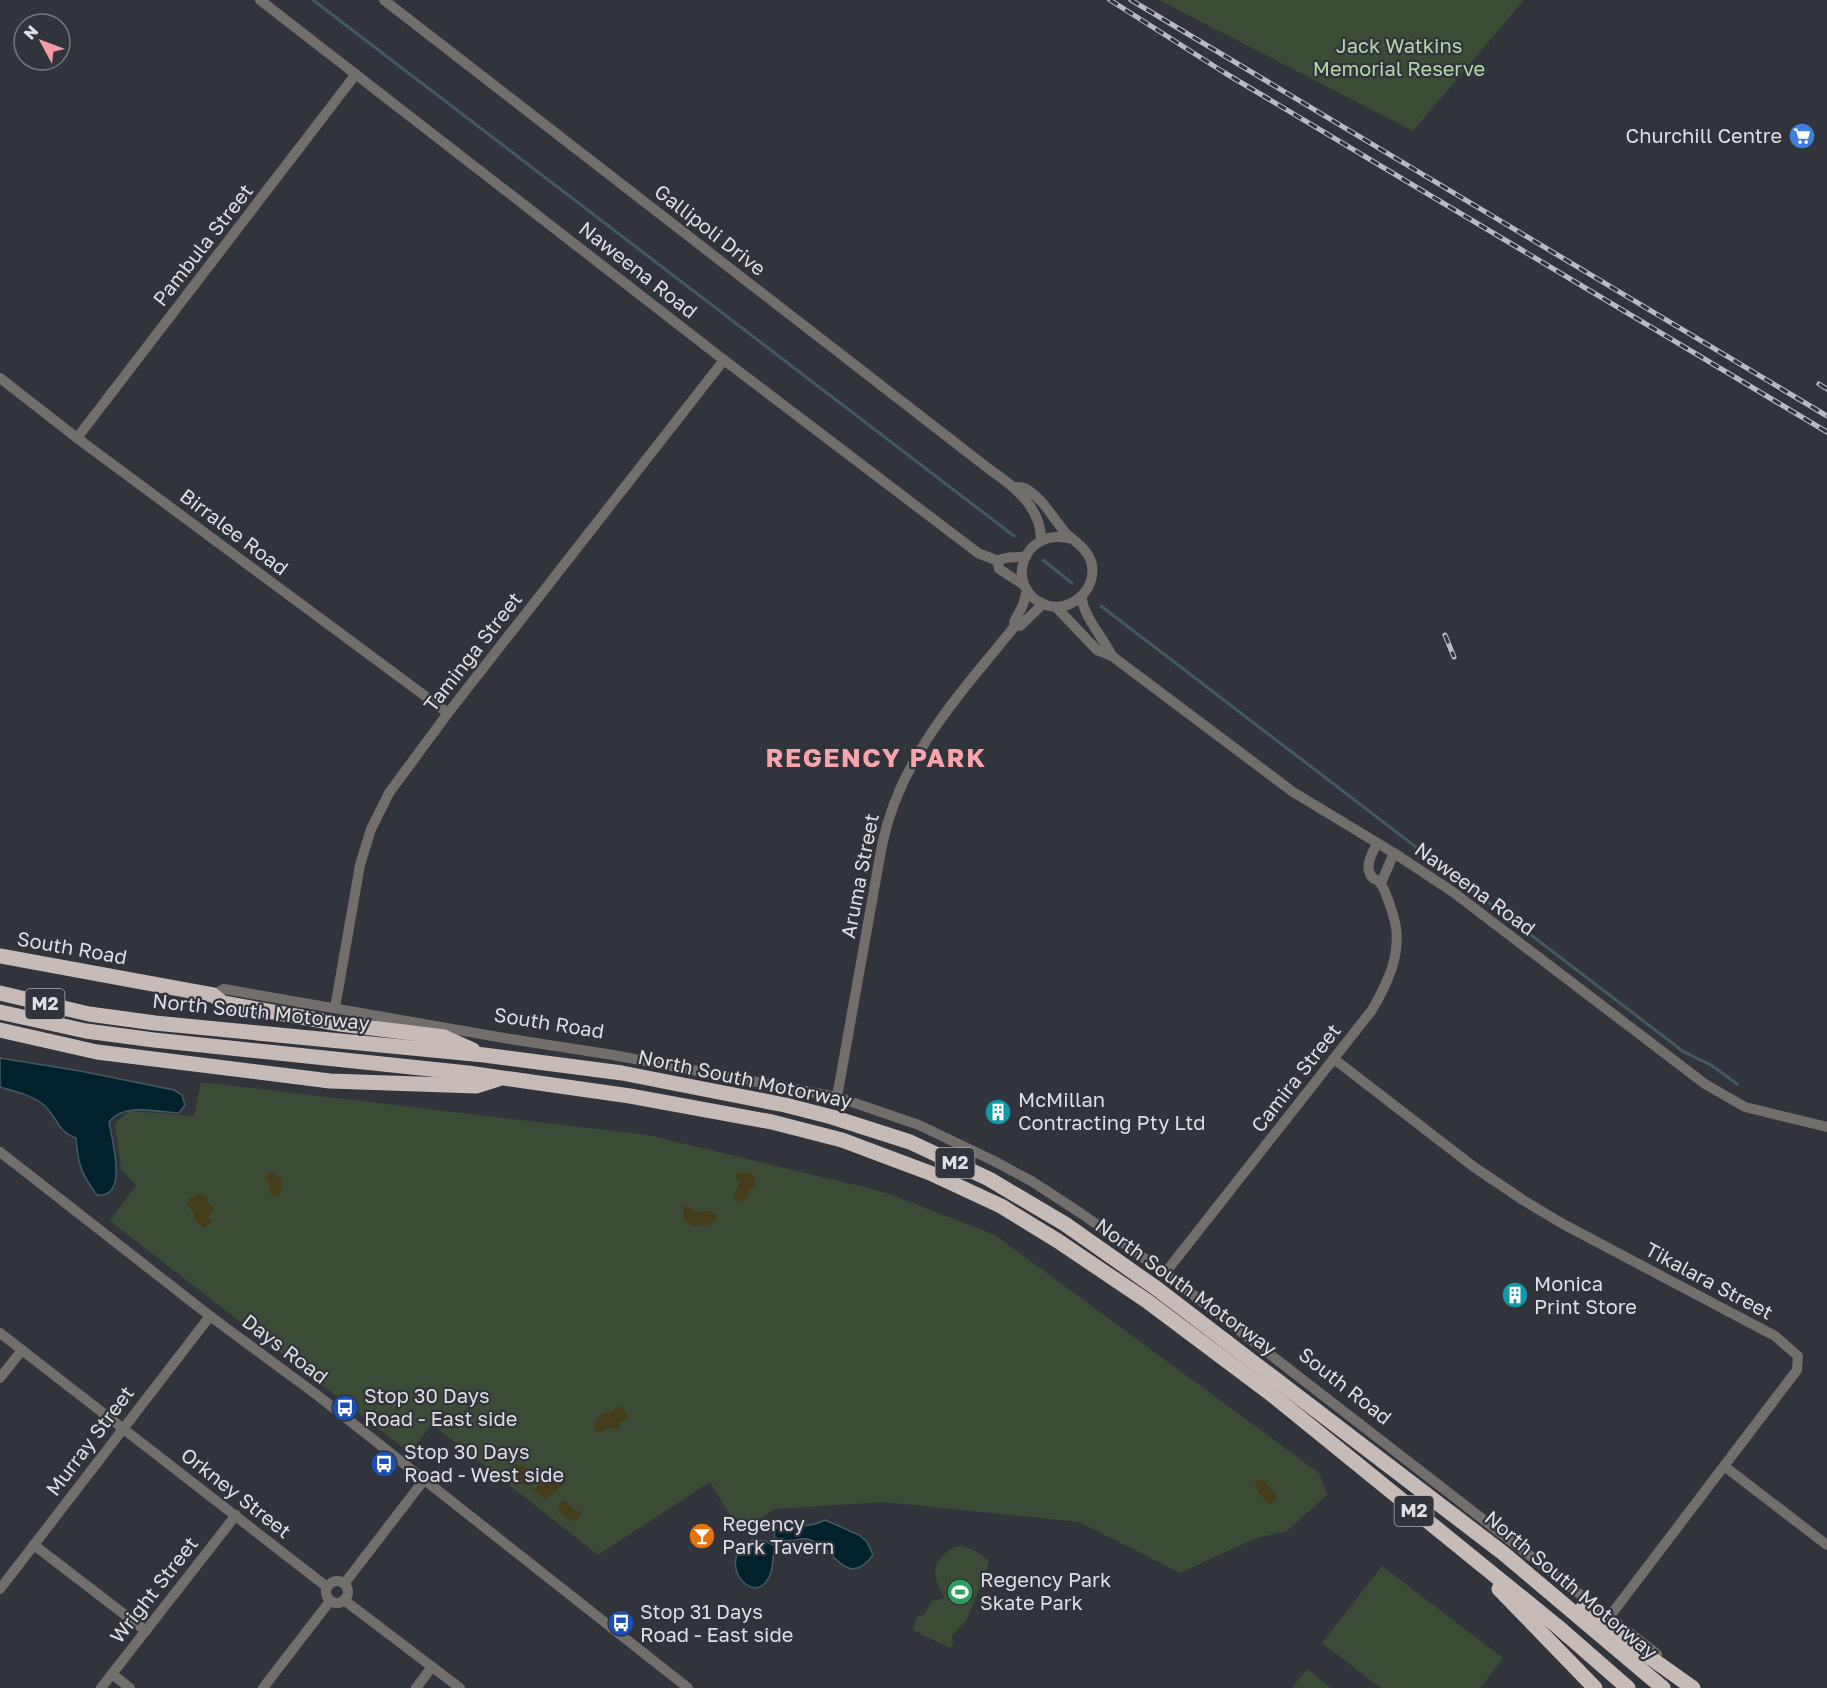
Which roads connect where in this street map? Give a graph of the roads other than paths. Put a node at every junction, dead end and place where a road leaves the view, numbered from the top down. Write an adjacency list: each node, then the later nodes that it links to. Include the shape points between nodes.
1 (260, 0): 3 (street, Naweena Road)
2 (384, 0): 7 (street, Gallipoli Drive)
3 (356, 74): 4 (street, Naweena Road); 6 (street, Pambula Street)
4 (724, 360): 11 (street, Naweena Road, via 978,553); 18 (street, Taminga Street)
5 (0, 378): 6 (street, Birralee Road)
6 (77, 438): 18 (street, Birralee Road)
7 (1015, 487): 8 (street, Gallipoli Drive, via 1027,488 1042,501); 9 (street, Gallipoli Drive, via 1036,515)
8 (1072, 539): 9 (street, via 1051,536); 13 (street, via 1092,562 1090,583)
9 (1041, 540): 10 (street)
10 (1026, 555): 11 (street, via 1005,556); 12 (street, via 1022,565)
11 (998, 561): 12 (street, Naweena Road, via 999,568)
12 (1026, 588): 14 (street); 16 (street, Aruma Street)
13 (1081, 597): 15 (street); 17 (street, Naweena Road, via 1087,616)
14 (1043, 604): 15 (street); 16 (street, Aruma Street, via 1020,626)
15 (1056, 607): 17 (street, Naweena Road, via 1097,650)
16 (1015, 626): 31 (street, Aruma Street, via 935,727 897,793 882,845)
17 (1112, 656): 19 (street, Naweena Road, via 1276,780)
18 (448, 713): 25 (street, Taminga Street, via 389,793 371,829 360,865)
19 (1377, 843): 20 (street, Naweena Road); 21 (street, Camira Street, via 1369,870 1372,878)
20 (1394, 853): 21 (street); 32 (street, Naweena Road, via 1453,892 1705,1084 1745,1107)
21 (1381, 883): 29 (street, Camira Street, via 1395,923 1394,962 1372,1010)
22 (0, 956): 24 (highway, South Road)
23 (0, 993): 28 (highway, North South Motorway / M2, via 89,1014 155,1023)
24 (213, 995): 25 (street, South Road, via 224,989); 28 (highway, via 223,1004 444,1037)
25 (335, 1008): 31 (street, South Road)
26 (0, 1012): 30 (highway, North South Motorway / M2, via 86,1031 154,1040)
27 (0, 1030): 30 (highway, via 114,1055 330,1081 476,1086)
28 (484, 1055): 46 (highway, North South Motorway / M2, via 622,1073 785,1105 910,1142 989,1179 1065,1224 1156,1287)
29 (1334, 1059): 34 (street, Camira Street); 40 (street, Tikalara Street, via 1523,1200 1791,1348 1798,1356 1797,1370)
30 (503, 1077): 45 (highway, North South Motorway / M2, via 784,1125 853,1144 930,1173 1000,1206 1147,1301 1271,1394)
31 (837, 1097): 34 (street, South Road, via 919,1125 994,1161 1033,1182)
32 (1827, 1127)
33 (0, 1152): 35 (street, Days Road)
34 (1165, 1273): 52 (street, South Road)
35 (210, 1316): 39 (street, Murray Street); 41 (street, Days Road)
36 (0, 1333): 37 (street, Orkney Street)
37 (22, 1350): 38 (street); 39 (street, Orkney Street)
38 (0, 1378)
39 (123, 1428): 42 (street, Orkney Street); 43 (street, Murray Street)
40 (1724, 1466): 44 (street); 52 (street, Tikalara Street)
41 (424, 1480): 47 (street); 61 (street, Days Road)
42 (236, 1515): 48 (street, Orkney Street); 53 (street, Wright Street)
43 (33, 1545): 49 (street, Murray Street); 53 (street)
44 (1827, 1545)
45 (1464, 1552): 62 (highway, M2); 63 (highway, North South Motorway / M2)
46 (1503, 1553): 64 (highway, North South Motorway / M2); 65 (highway)
47 (344, 1584): 48 (street, via 335,1582); 50 (street)
48 (327, 1587): 51 (street)
49 (0, 1589)
50 (345, 1600): 51 (street); 54 (street)
51 (330, 1601): 58 (street)
52 (1610, 1616): 66 (street, South Road)
53 (146, 1630): 55 (street, Wright Street)
54 (432, 1667): 59 (street); 60 (street)
55 (112, 1674): 56 (street, Wright Street); 57 (street)
56 (101, 1688)
57 (130, 1688)
58 (264, 1688)
59 (416, 1688)
60 (460, 1688)
61 (687, 1688)
62 (1595, 1688)
63 (1628, 1688)
64 (1664, 1688)
65 (1693, 1688)
66 (1700, 1688)

